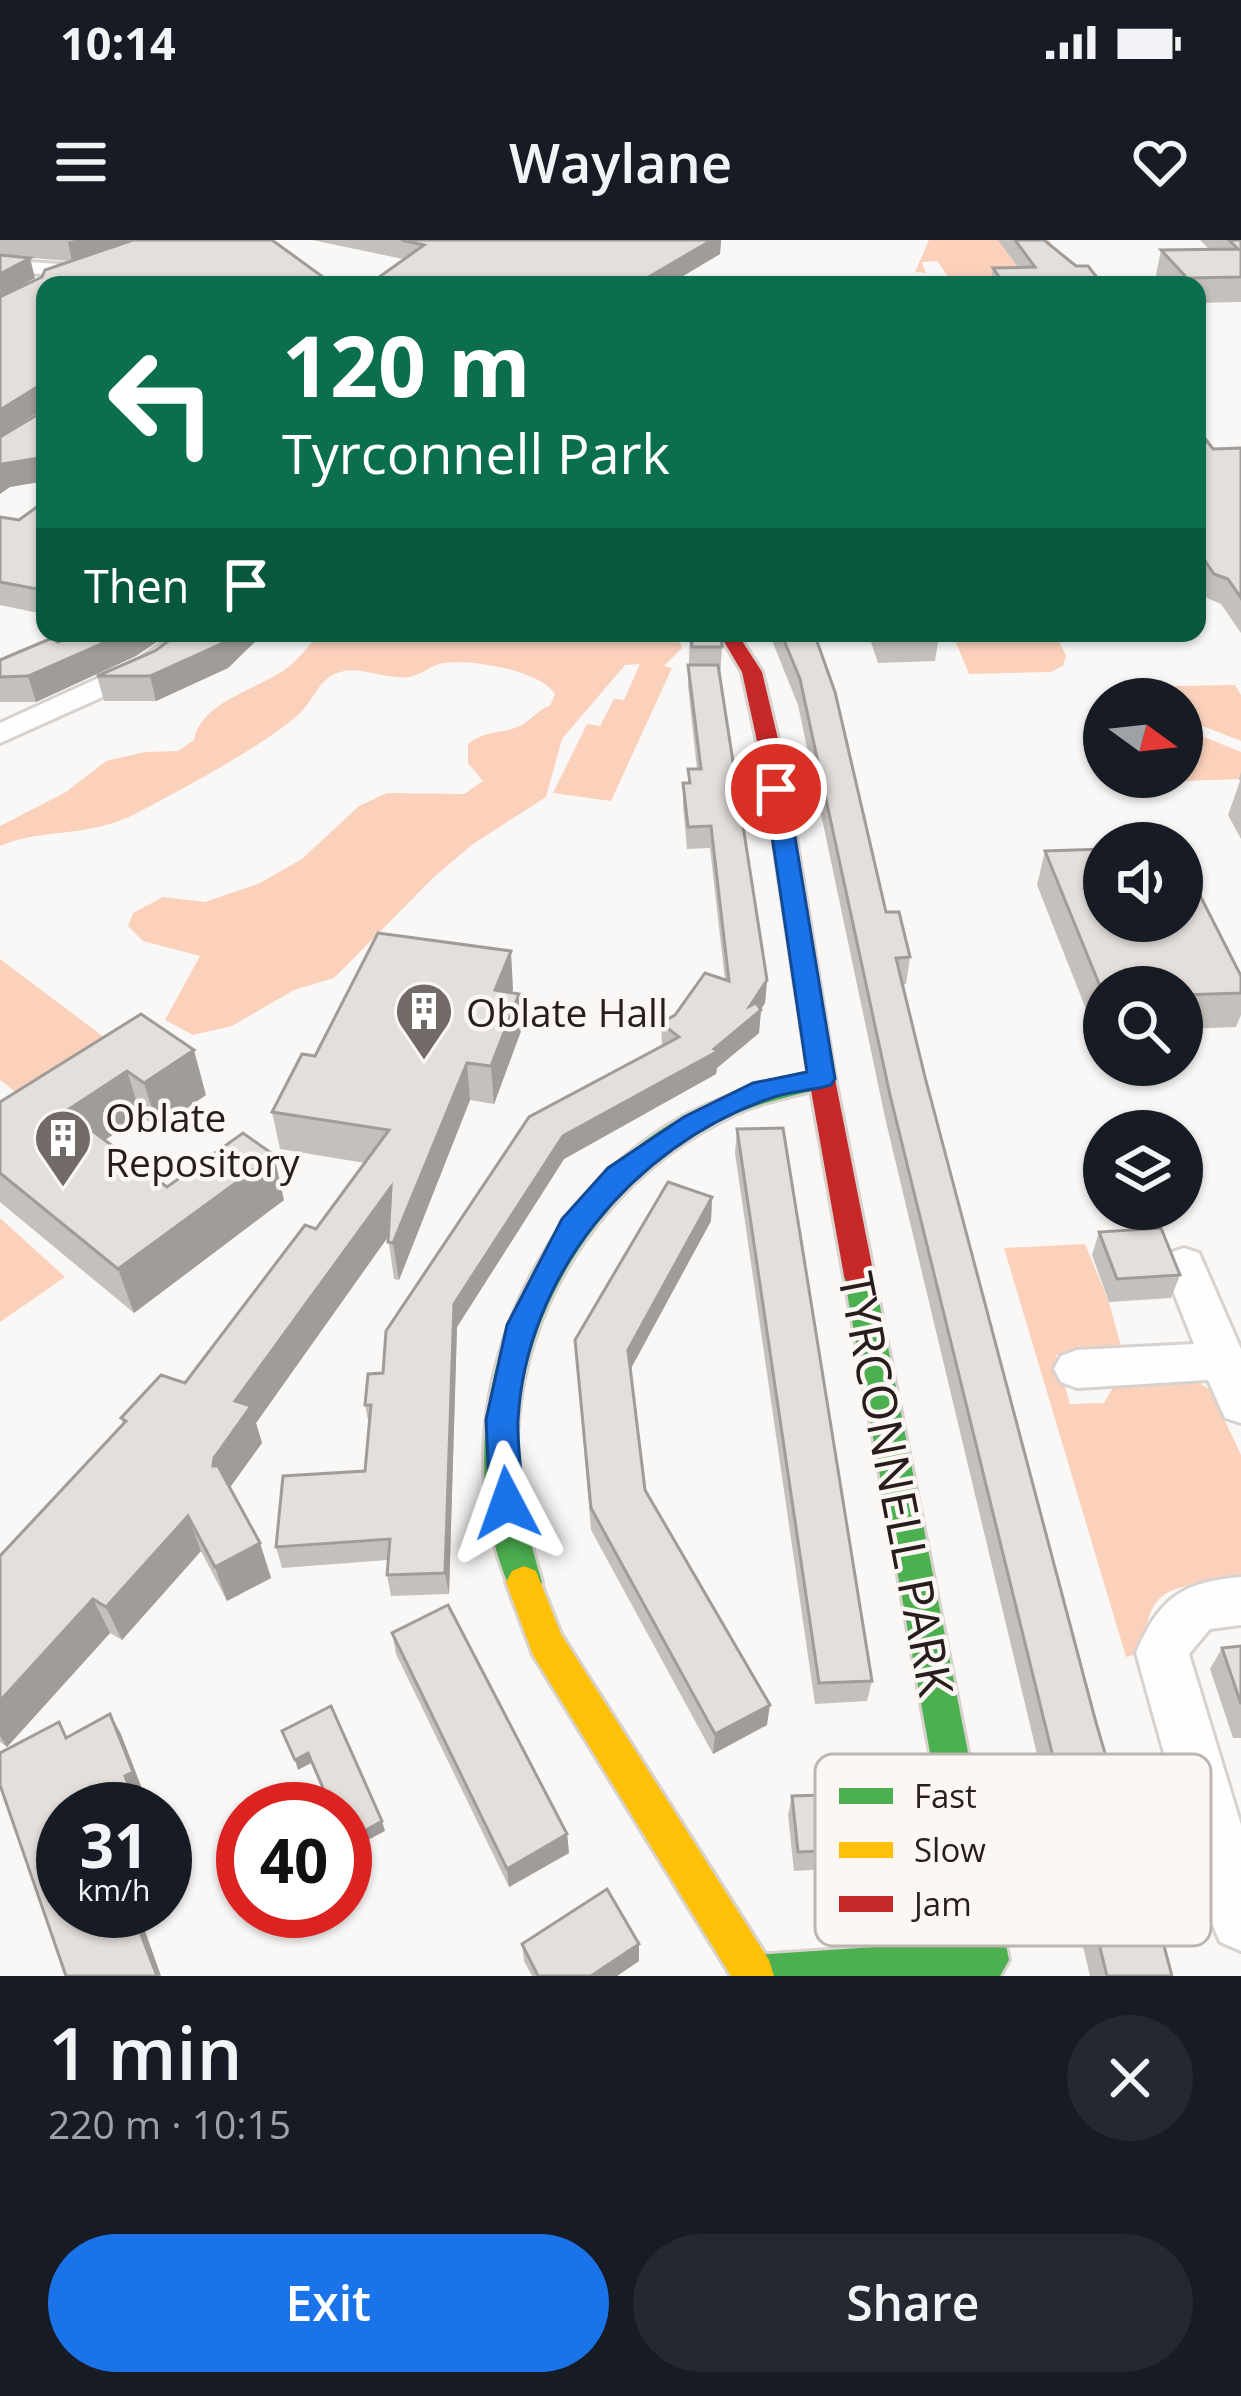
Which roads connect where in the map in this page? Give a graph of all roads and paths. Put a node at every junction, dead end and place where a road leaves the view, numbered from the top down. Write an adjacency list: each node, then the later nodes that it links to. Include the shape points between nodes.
1 (0, 265): 2 (street, via 80,269)
2 (66, 276)
3 (185, 642): 5 (street)
4 (734, 642): 6 (street, TYRCONNELL PARK, via 752,673 773,764)
5 (0, 734)
6 (821, 1079): 12 (street, TYRCONNELL PARK); 17 (street, TYRCONNELL PARK, via 726,1106 618,1176 572,1227 523,1325 502,1420 524,1593 546,1643)
7 (1184, 1265): 8 (street)
8 (1222, 1361): 9 (street); 10 (street)
9 (1077, 1369)
10 (1241, 1404)
11 (1241, 1601): 13 (street, via 1209,1603 1176,1622 1162,1653)
12 (949, 1754)
13 (1192, 1754)
14 (1211, 1819): 15 (street)
15 (1241, 1921)
16 (990, 1968): 17 (street, TYRCONNELL PARK)
17 (753, 1975)

